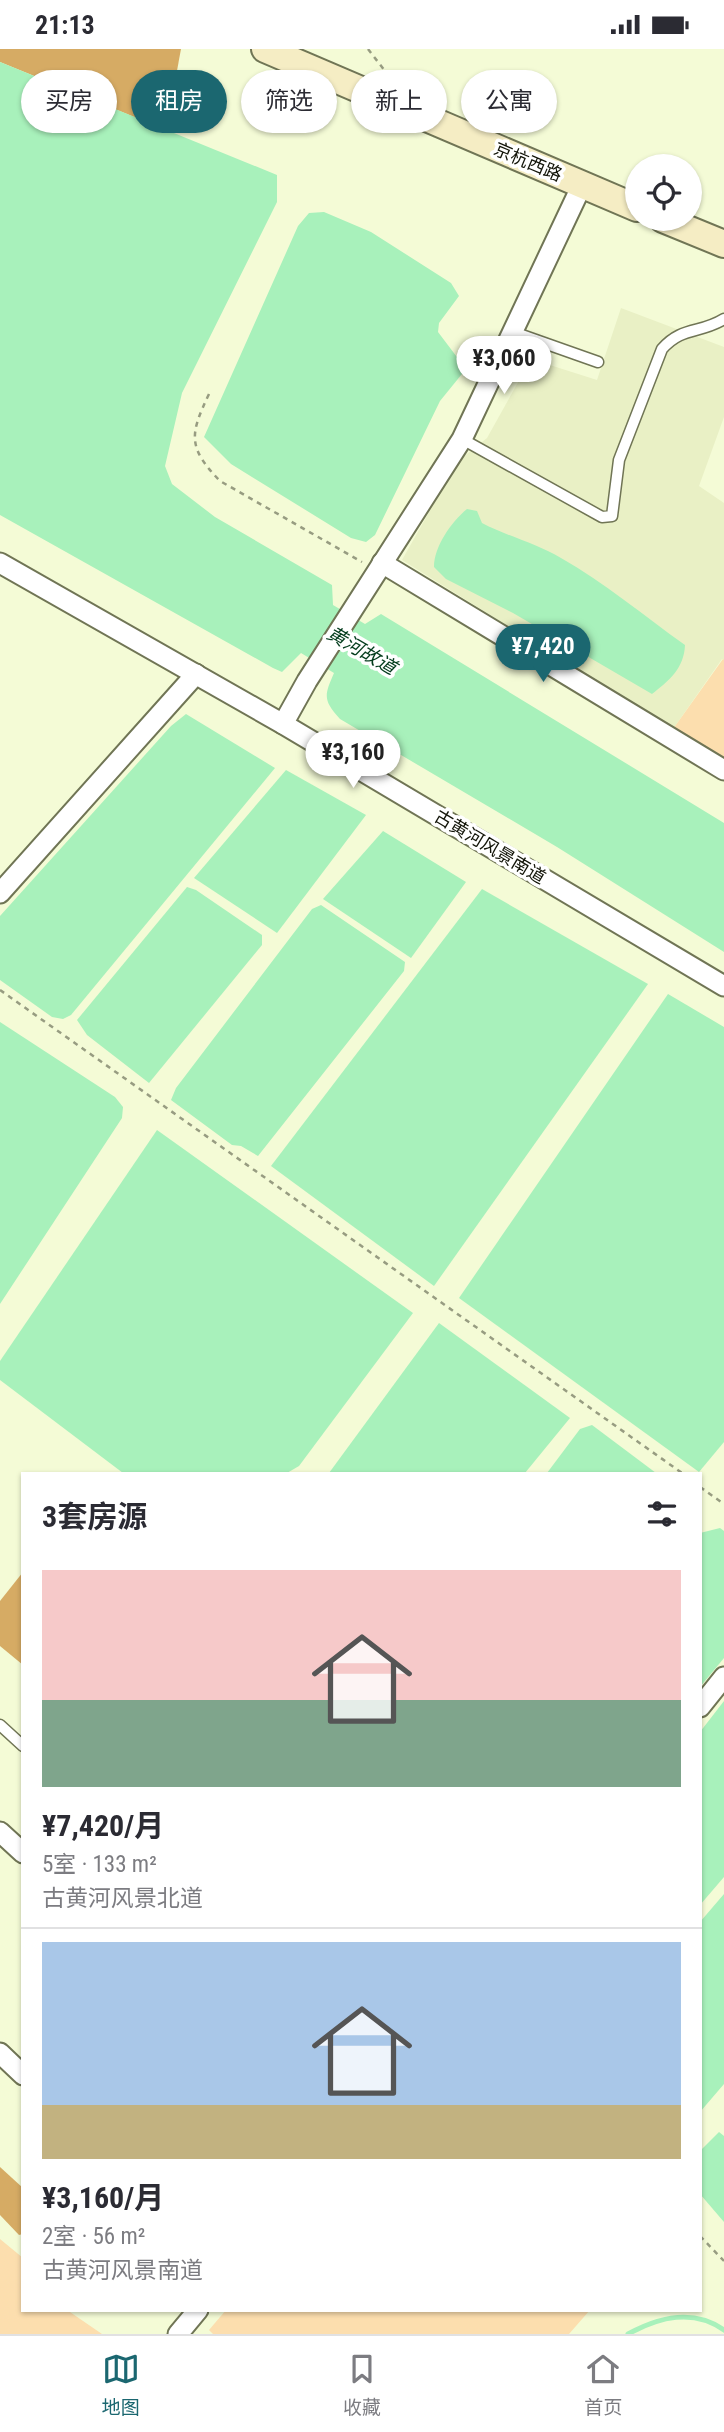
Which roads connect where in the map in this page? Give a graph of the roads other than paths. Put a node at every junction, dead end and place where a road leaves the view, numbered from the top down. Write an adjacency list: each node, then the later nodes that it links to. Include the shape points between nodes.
1 (265, 49): 2 (main road, 京杭西路)
2 (582, 185): 3 (main road, 京杭西路); 7 (street)
3 (625, 203)
4 (692, 231): 5 (main road)
5 (724, 244)
6 (724, 319): 9 (lane, via 673,337 662,349 619,460 612,516 602,517)
7 (513, 332): 8 (lane); 9 (street)
8 (598, 362)
9 (462, 439): 11 (street)
10 (0, 563): 12 (street, 古黄河风景南道)
11 (377, 570): 13 (street); 14 (street)
12 (196, 674): 13 (street, 古黄河风景南道); 15 (street)
13 (283, 724): 16 (street, 古黄河风景南道)
14 (724, 770)
15 (0, 893)
16 (724, 986)
17 (724, 1677): 18 (street)
18 (702, 1704)
19 (0, 1725): 20 (lane)
20 (21, 1744)
21 (0, 1832): 22 (street)
22 (21, 1851)
23 (0, 2053): 24 (street)
24 (21, 2073)
25 (196, 2312): 26 (street)
26 (178, 2334)

